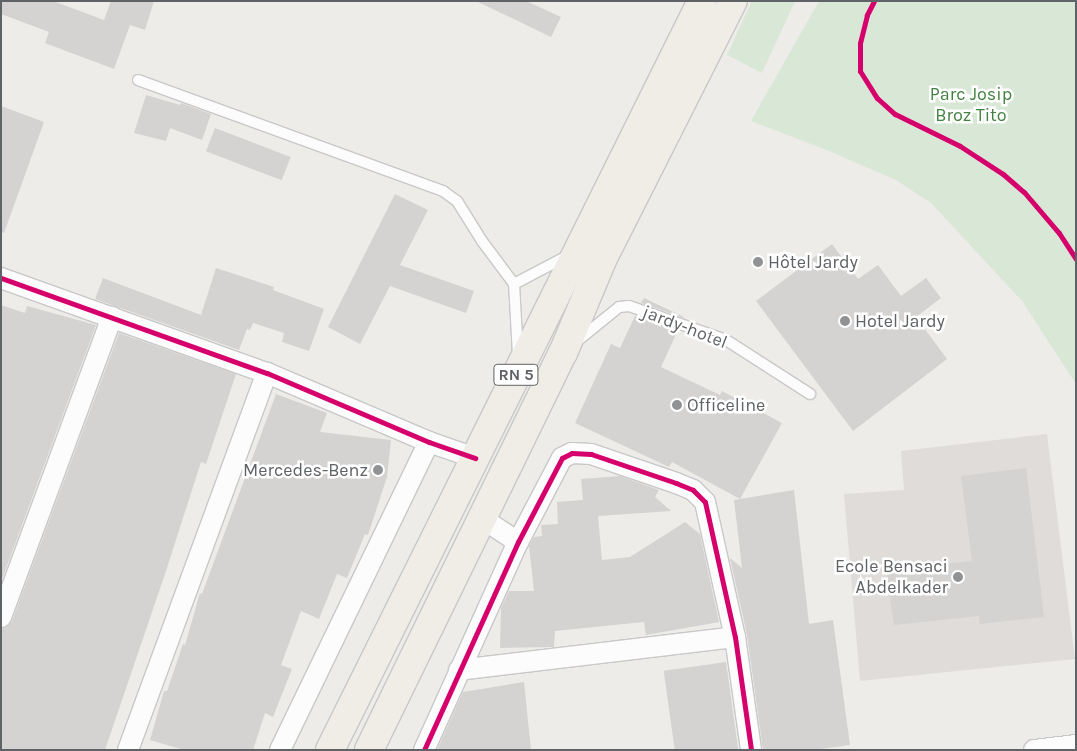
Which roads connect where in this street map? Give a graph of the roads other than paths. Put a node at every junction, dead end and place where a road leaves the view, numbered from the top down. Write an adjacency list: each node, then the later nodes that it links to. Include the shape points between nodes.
1 (702, 1): 4 (highway, RN 5)
2 (733, 1): 8 (highway, RN 5, via 604,258)
3 (138, 80): 6 (lane, via 443,191 457,201)
4 (578, 249): 6 (lane); 9 (highway, RN 5)
5 (1, 278): 7 (street)
6 (514, 284): 9 (lane)
7 (112, 317): 10 (street); 16 (street)
8 (563, 353): 11 (lane, jardy-hotel, via 609,314 619,307 629,306 726,340); 14 (highway, RN 5)
9 (518, 370): 13 (highway, RN 5)
10 (268, 373): 12 (street); 20 (street)
11 (810, 394)
12 (429, 442): 13 (street); 21 (street)
13 (475, 458): 22 (highway, RN 5)
14 (483, 519): 15 (street); 23 (highway, RN 5)
15 (518, 542): 17 (street, via 562,458 572,453 591,454 693,490 705,502); 18 (street)
16 (1, 617)
17 (735, 636): 18 (street); 25 (street)
18 (459, 670): 24 (street)
19 (1076, 745): 26 (street)
20 (128, 750)
21 (280, 750)
22 (330, 750)
23 (369, 750)
24 (424, 750)
25 (751, 750)
26 (1034, 750)

